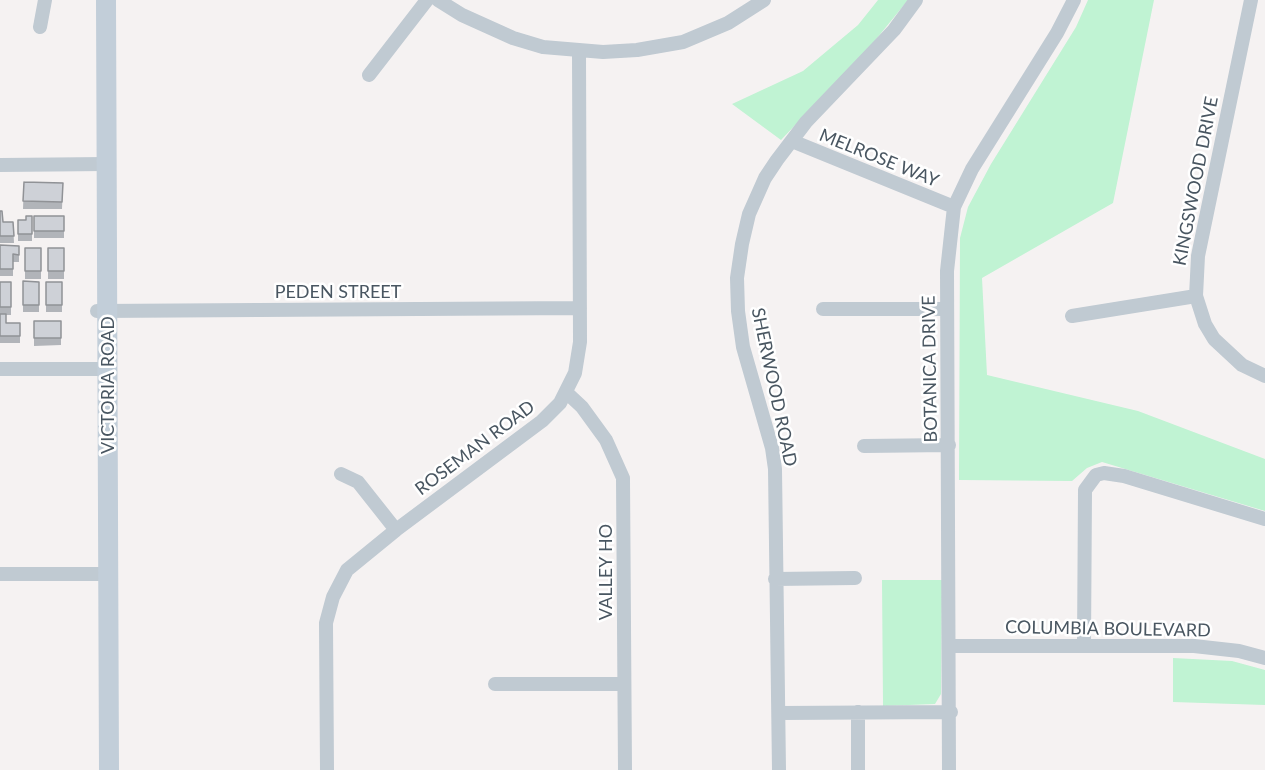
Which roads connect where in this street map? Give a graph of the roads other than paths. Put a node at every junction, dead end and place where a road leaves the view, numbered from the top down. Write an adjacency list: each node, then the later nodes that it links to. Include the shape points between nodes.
1 (45, 0): 10 (street)
2 (96, 0): 14 (main road, VICTORIA ROAD)
3 (106, 0): 14 (main road, VICTORIA ROAD)
4 (426, 0): 12 (street)
5 (438, 0): 11 (street, via 513,38 543,47)
6 (764, 0): 11 (street, via 728,23 683,42 637,50)
7 (916, 0): 13 (street, SHERWOOD ROAD, via 894,30)
8 (1074, 0): 16 (street, BOTANICA DRIVE, via 972,169)
9 (1251, 0): 17 (street, KINGSWOOD DRIVE, via 1198,256)
10 (40, 27)
11 (579, 51): 18 (street, ROSEMAN ROAD)
12 (369, 75)
13 (792, 141): 16 (street, MELROSE WAY); 35 (street, SHERWOOD ROAD, via 765,178 749,214 737,278 743,347 774,458)
14 (102, 164): 15 (street); 21 (main road, VICTORIA ROAD)
15 (0, 165)
16 (954, 207): 20 (street, BOTANICA DRIVE, via 948,243)
17 (1196, 296): 22 (street); 25 (street, KINGSWOOD DRIVE, via 1214,339 1242,365)
18 (580, 308): 21 (street, PEDEN STREET); 26 (street, ROSEMAN ROAD, via 579,356)
19 (823, 309): 20 (street)
20 (947, 309): 27 (street, BOTANICA DRIVE)
21 (102, 311): 24 (main road, VICTORIA ROAD)
22 (1072, 316)
23 (0, 369): 24 (street)
24 (103, 369): 32 (main road, VICTORIA ROAD)
25 (1265, 376)
26 (567, 393): 31 (street, ROSEMAN ROAD, via 542,422); 40 (street, VALLEY HO, via 606,440 623,478)
27 (949, 445): 28 (street); 37 (street, BOTANICA DRIVE)
28 (864, 446)
29 (341, 474): 31 (street, via 358,483)
30 (1265, 519): 36 (street, via 1124,476 1096,475 1085,490)
31 (396, 530): 46 (street, ROSEMAN ROAD, via 347,570 333,597 326,623)
32 (103, 573): 33 (street); 44 (main road, VICTORIA ROAD); 45 (main road, VICTORIA ROAD)
33 (0, 574)
34 (855, 578): 35 (street)
35 (775, 579): 43 (street, SHERWOOD ROAD)
36 (1084, 645): 37 (street, COLUMBIA BOULEVARD); 38 (street, COLUMBIA BOULEVARD, via 1194,646)
37 (949, 646): 42 (street, BOTANICA DRIVE)
38 (1265, 658)
39 (495, 684): 40 (street)
40 (624, 684): 47 (street, VALLEY HO)
41 (858, 712): 42 (street); 43 (street); 49 (street)
42 (951, 712): 50 (street, BOTANICA DRIVE)
43 (779, 713): 48 (street, SHERWOOD ROAD)
44 (98, 770)
45 (110, 770)
46 (327, 770)
47 (625, 770)
48 (779, 770)
49 (858, 770)
50 (949, 770)

